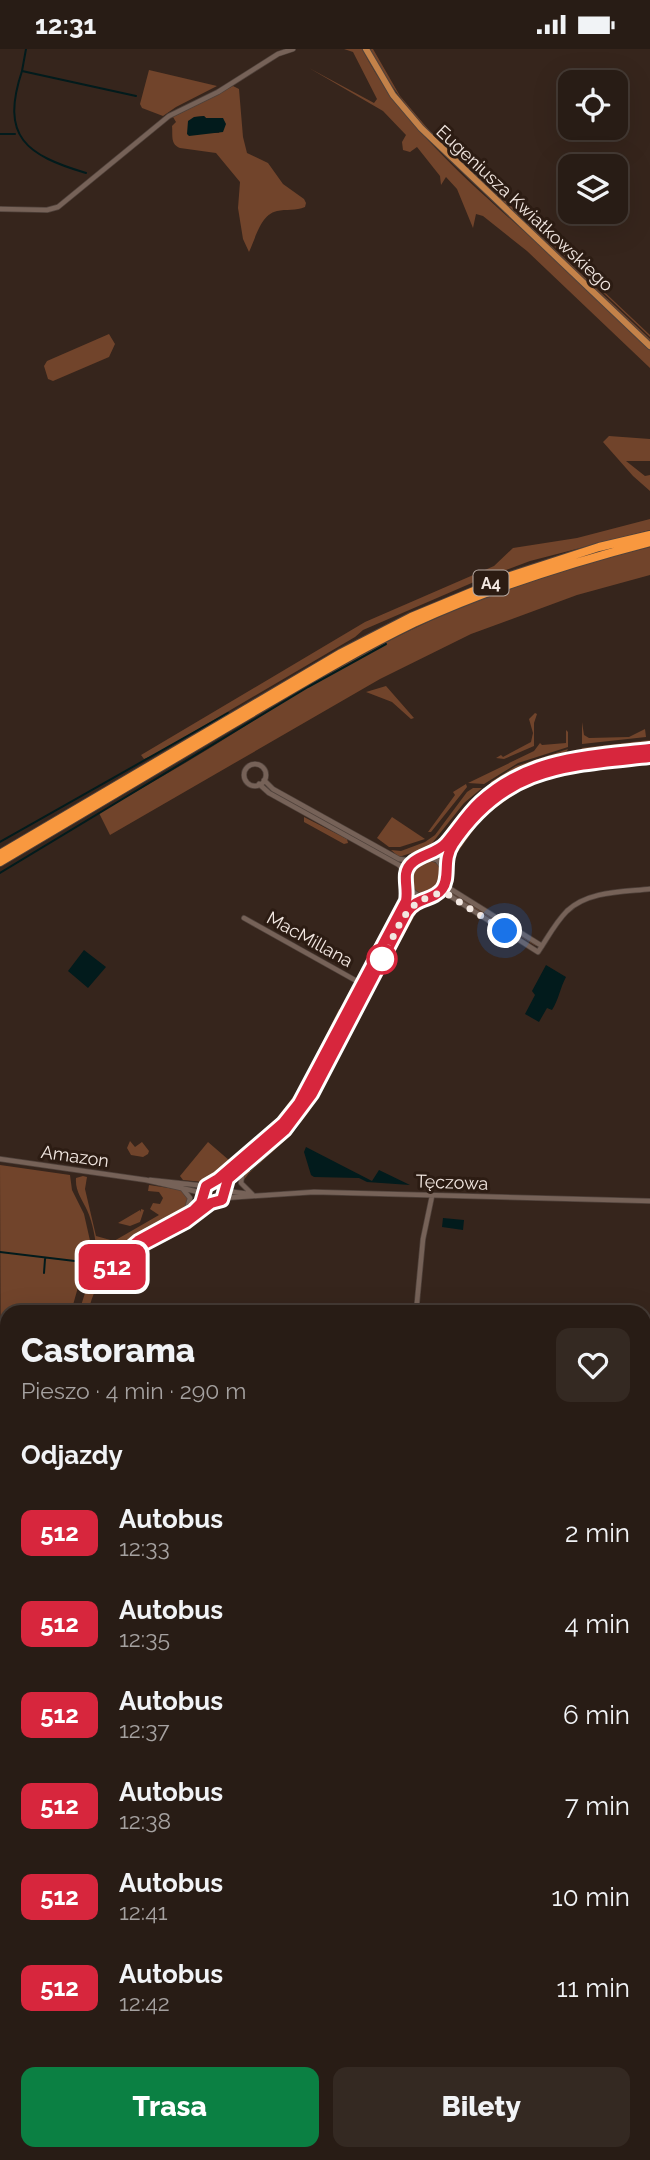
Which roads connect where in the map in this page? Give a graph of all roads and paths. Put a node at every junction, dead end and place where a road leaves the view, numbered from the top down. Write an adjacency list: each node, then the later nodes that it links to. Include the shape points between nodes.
1 (293, 49): 3 (street)
2 (366, 49): 5 (main road, Eugeniusza Kwiatkowskiego, via 417,124)
3 (285, 50): 4 (street, via 169,116 58,207)
4 (0, 209)
5 (650, 346)
6 (650, 534): 12 (highway, A4, via 510,576 399,623)
7 (650, 542): 15 (highway, A4, via 513,583 385,638)
8 (650, 749): 13 (street, via 560,760 523,773 489,794 442,847)
9 (650, 757): 17 (street, via 573,765 517,783 472,819 448,852)
10 (262, 782): 10 (street, via 266,774 262,766 249,766 246,780); 11 (street)
11 (353, 837): 14 (street, via 401,860); 16 (street)
12 (0, 852)
13 (422, 857): 14 (street); 17 (street, via 437,860)
14 (414, 861): 16 (street)
15 (0, 862)
16 (406, 873): 19 (street)
17 (446, 873): 18 (street)
18 (446, 881): 21 (street); 24 (street, via 449,888)
19 (407, 884): 22 (street); 25 (street, via 406,901)
20 (650, 889): 24 (street, via 580,902 568,910)
21 (438, 893): 22 (street); 24 (street)
22 (426, 897): 27 (street, via 407,912 300,1113)
23 (244, 918): 25 (street, MacMillana)
24 (540, 949)
25 (362, 984): 29 (street, via 311,1084 291,1113)
26 (0, 1159): 28 (street, Amazon)
27 (243, 1166): 32 (street, via 228,1179); 34 (street, via 242,1183)
28 (146, 1181): 30 (street, Amazon); 31 (street, Amazon)
29 (216, 1181): 30 (street); 32 (street)
30 (206, 1186): 33 (street)
31 (181, 1187): 33 (street, Amazon); 38 (street, via 190,1198)
32 (225, 1189): 34 (street); 36 (street)
33 (203, 1193): 36 (street, via 211,1203)
34 (251, 1194): 35 (street, Tęczowa); 36 (street, Tęczowa)
35 (432, 1196): 37 (street, Tęczowa); 39 (street)
36 (224, 1198)
37 (650, 1201)
38 (185, 1216)
39 (417, 1305)

